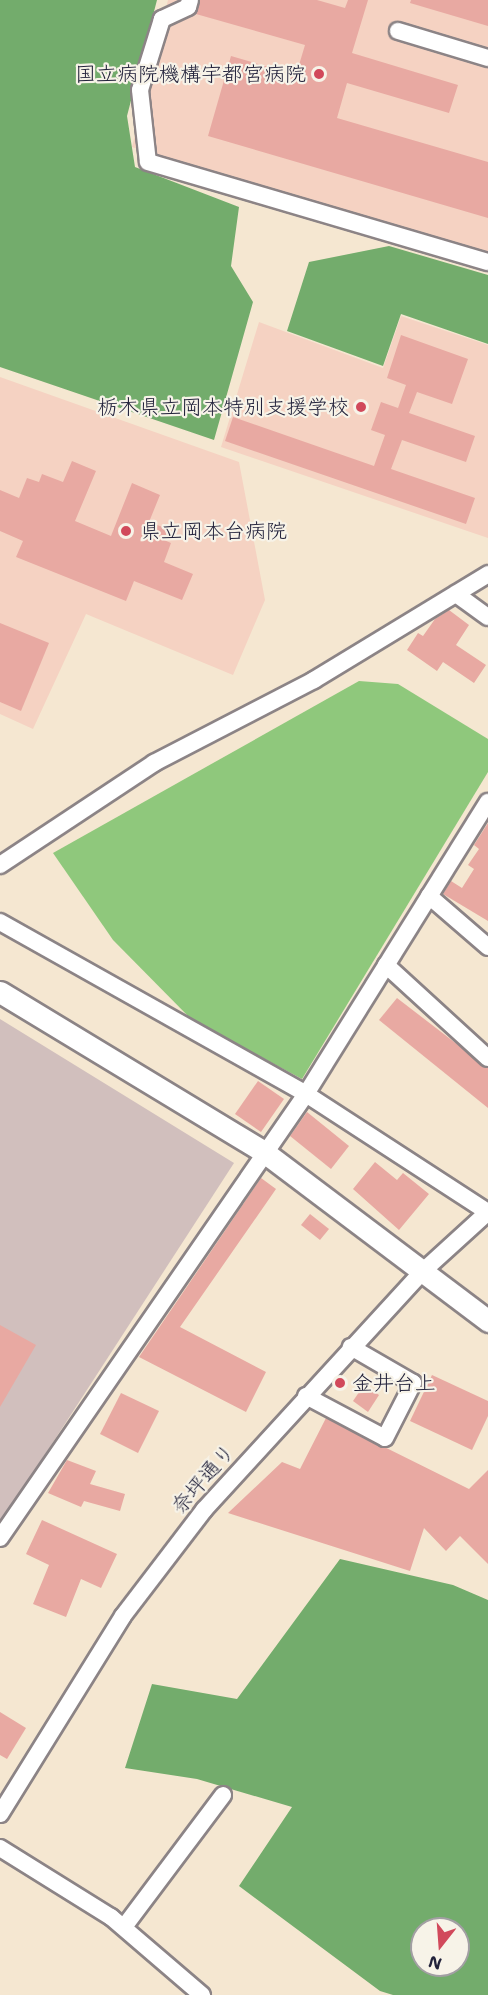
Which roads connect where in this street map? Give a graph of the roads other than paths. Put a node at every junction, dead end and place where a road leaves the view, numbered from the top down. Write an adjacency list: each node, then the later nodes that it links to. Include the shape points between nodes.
1 (190, 0): 4 (street, via 188,7 162,19 140,90 148,162)
2 (398, 31): 3 (street)
3 (488, 58)
4 (488, 262)
5 (488, 574): 6 (street)
6 (456, 594): 7 (street); 9 (street, via 314,680 154,763)
7 (488, 617)
8 (488, 802): 10 (street)
9 (0, 865)
10 (429, 896): 12 (street); 13 (street)
11 (0, 922): 16 (street)
12 (488, 947)
13 (386, 965): 15 (street); 16 (street)
14 (0, 992): 17 (main road)
15 (488, 1058)
16 (306, 1094): 17 (street); 18 (street)
17 (264, 1152): 19 (main road); 23 (street)
18 (488, 1212): 19 (street, 奈坪通り)
19 (422, 1272): 20 (main road); 21 (street, 奈坪通り)
20 (488, 1321)
21 (351, 1347): 22 (street, 奈坪通り); 22 (street, via 413,1383 385,1438)
22 (306, 1396): 25 (street, 奈坪通り, via 164,1559 111,1635)
23 (0, 1538)
24 (223, 1795): 27 (street)
25 (0, 1814)
26 (0, 1848): 27 (street)
27 (124, 1927): 28 (street)
28 (202, 1995)

